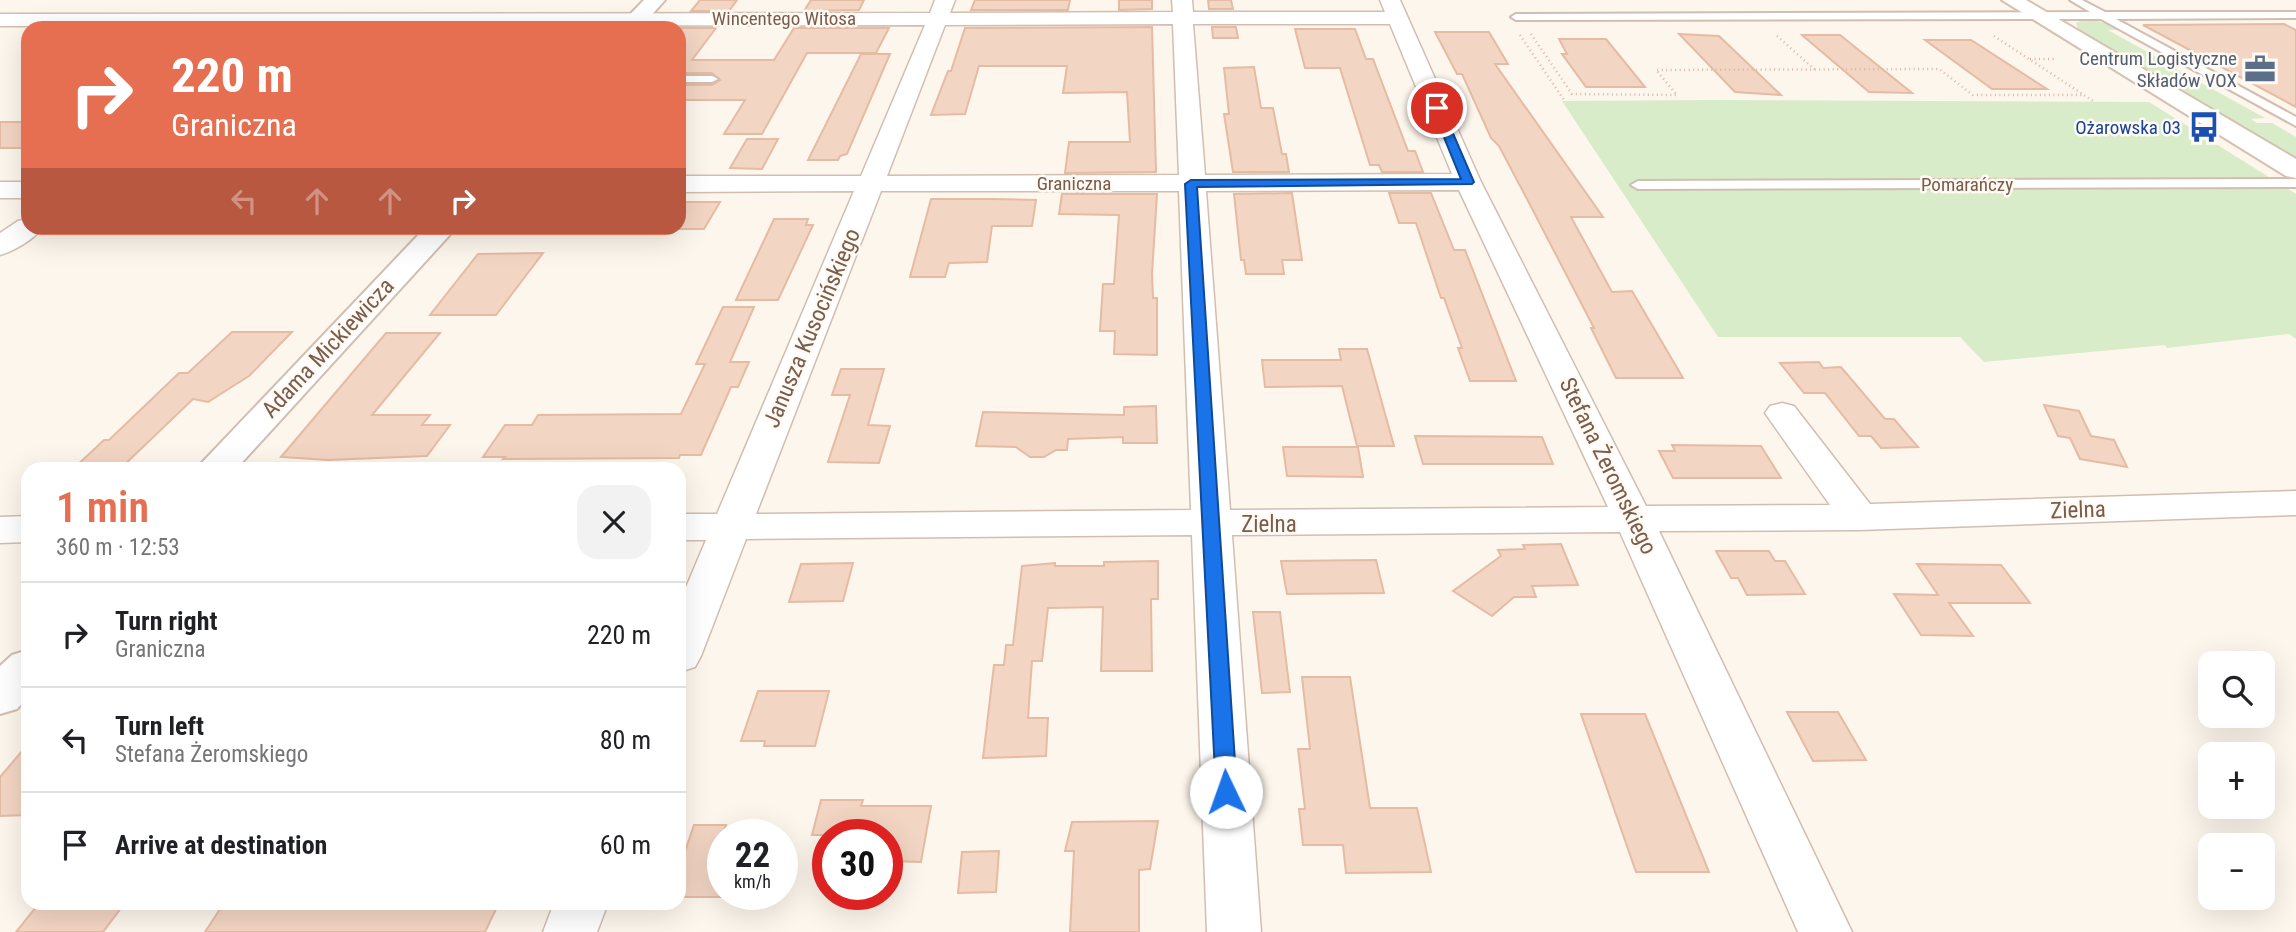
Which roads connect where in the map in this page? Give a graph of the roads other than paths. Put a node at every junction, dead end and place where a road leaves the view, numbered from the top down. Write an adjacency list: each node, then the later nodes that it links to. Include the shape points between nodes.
1 (95, 0): 13 (street)
2 (365, 0): 14 (street)
3 (654, 0): 15 (main road)
4 (2012, 0): 11 (main road)
5 (2075, 0): 9 (lane)
6 (941, 9): 7 (street, Wincentego Witosa); 16 (street, Wincentego Witosa); 24 (street, Janusza Kusocińskiego)
7 (1183, 9): 8 (street, Wincentego Witosa); 27 (street)
8 (1395, 9): 23 (street, Stefana Żeromskiego)
9 (2102, 15): 10 (lane); 11 (lane); 21 (lane)
10 (2296, 15)
11 (2039, 16): 18 (lane); 22 (main road)
12 (0, 20): 17 (street, Wincentego Witosa)
13 (53, 21)
14 (334, 21)
15 (635, 21)
16 (677, 21)
17 (21, 22)
18 (1515, 22)
19 (686, 79): 20 (lane)
20 (712, 79)
21 (2296, 122)
22 (2296, 170)
23 (1468, 182): 27 (street, Graniczna); 38 (street, Stefana Żeromskiego)
24 (872, 183): 26 (street, Graniczna); 27 (street, Graniczna); 41 (street, Janusza Kusocińskiego)
25 (2296, 183): 28 (lane, Pomarańczy)
26 (686, 184)
27 (1191, 184): 39 (street)
28 (1638, 184)
29 (0, 190): 30 (street)
30 (21, 190)
31 (21, 232): 33 (street)
32 (434, 235): 35 (main road, Adama Mickiewicza)
33 (0, 246)
34 (1783, 413): 37 (street)
35 (222, 462)
36 (2296, 503): 37 (street, Zielna)
37 (1859, 517): 38 (street, Zielna)
38 (1632, 520): 39 (street, Zielna); 50 (street, Stefana Żeromskiego)
39 (1210, 524): 41 (street, Zielna); 49 (street)
40 (686, 527): 41 (street, Zielna)
41 (729, 528): 44 (street, Janusza Kusocińskiego)
42 (21, 529): 43 (street)
43 (0, 530)
44 (686, 638)
45 (21, 674): 46 (main road)
46 (0, 696)
47 (579, 910): 48 (street)
48 (570, 932)
49 (1234, 932)
50 (1825, 932)

